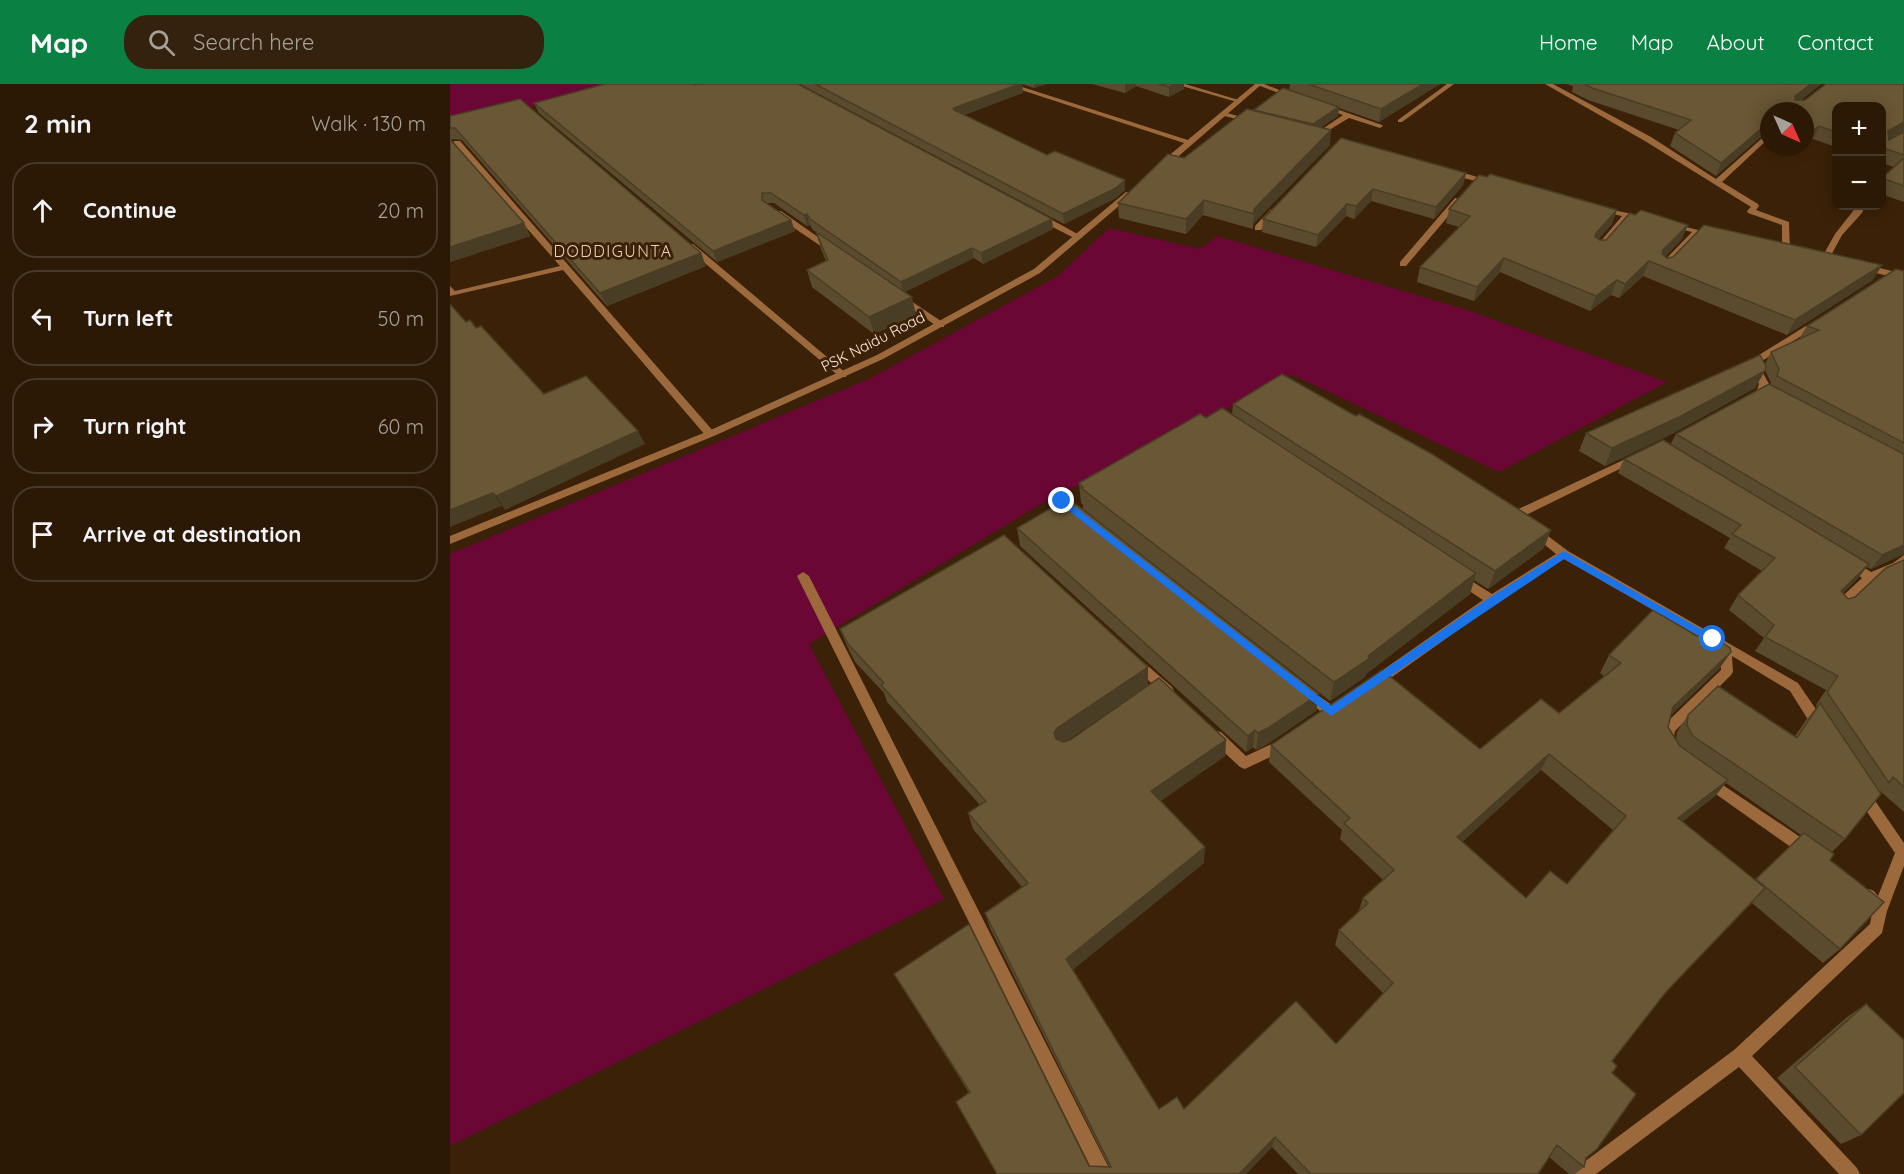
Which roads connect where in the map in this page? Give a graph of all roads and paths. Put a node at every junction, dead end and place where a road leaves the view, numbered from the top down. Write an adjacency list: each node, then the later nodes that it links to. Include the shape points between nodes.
1 (1006, 84): 17 (street)
2 (1178, 84): 7 (street)
3 (1259, 84): 6 (street); 7 (street)
4 (1451, 84): 11 (street)
5 (1548, 84): 23 (street, via 1648,139)
6 (1303, 100)
7 (1239, 101): 9 (street)
8 (1314, 103): 10 (street)
9 (1223, 114): 12 (street); 17 (street)
10 (1348, 115): 13 (street); 15 (street)
11 (1400, 121)
12 (1257, 123)
13 (1380, 126)
14 (1303, 134): 15 (street)
15 (1314, 137): 16 (street)
16 (1331, 141)
17 (1190, 142): 21 (street)
18 (1760, 142): 23 (street)
19 (457, 143): 51 (street)
20 (1442, 170): 22 (street)
21 (1156, 171)
22 (1477, 178): 24 (street); 26 (street)
23 (1716, 183): 42 (street, via 1755,206 1751,211 1786,224)
24 (1497, 184)
25 (1138, 186): 39 (street, PSK Naidu Road)
26 (1469, 187)
27 (1462, 196): 49 (street)
28 (1282, 203): 36 (street)
29 (770, 207): 44 (street)
30 (1593, 207): 33 (street)
31 (1027, 210): 39 (street)
32 (1859, 210): 47 (street)
33 (1628, 215): 34 (street); 43 (street)
34 (1651, 220)
35 (1663, 223): 37 (street)
36 (1258, 228)
37 (1698, 231): 38 (street); 52 (street)
38 (1720, 236)
39 (1078, 237): 58 (street, PSK Naidu Road, via 1037,271)
40 (682, 239): 59 (street)
41 (1775, 248): 42 (street)
42 (1786, 251): 45 (street)
43 (1596, 252)
44 (836, 253)
45 (1796, 253)
46 (1815, 257): 47 (street)
47 (1825, 259): 48 (street)
48 (1837, 261)
49 (1403, 264)
50 (1848, 264): 53 (street)
51 (563, 268): 55 (street, via 453,294); 63 (street)
52 (1662, 268)
53 (1899, 275): 54 (street)
54 (1875, 286)
55 (450, 290)
56 (893, 292): 58 (street)
57 (1826, 317): 60 (street, via 1757,360 1756,369 1764,384)
58 (941, 325): 59 (street, PSK Naidu Road)
59 (843, 375): 63 (street, PSK Naidu Road)
60 (1761, 392): 61 (street); 62 (street)
61 (1771, 397)
62 (1742, 402)
63 (710, 434): 65 (street, PSK Naidu Road)
64 (1645, 453): 66 (street, via 1511,512)
65 (450, 540)
66 (1564, 554): 72 (street); 74 (street)
67 (1840, 558): 71 (street)
68 (1904, 559): 71 (street)
69 (1452, 574): 72 (street)
70 (803, 576): 90 (street)
71 (1870, 577): 73 (street)
72 (1492, 600): 77 (street)
73 (1838, 607)
74 (1713, 639): 81 (street, via 1794,687); 83 (street, via 1726,657 1727,672 1669,729 1666,743)
75 (1127, 654): 78 (street, via 1156,688)
76 (1294, 683): 79 (street)
77 (1359, 693)
78 (1178, 701)
79 (1331, 712)
80 (1203, 724): 82 (street, via 1245,763)
81 (1824, 734)
82 (1292, 738)
83 (1675, 758)
84 (1694, 771): 86 (street)
85 (1854, 781): 88 (street, via 1902,852)
86 (1818, 858)
87 (1857, 884): 88 (street)
88 (1880, 911): 89 (street, via 1877,928)
89 (1740, 1056): 91 (street); 92 (street)
90 (1103, 1174)
91 (1582, 1174)
92 (1851, 1174)

